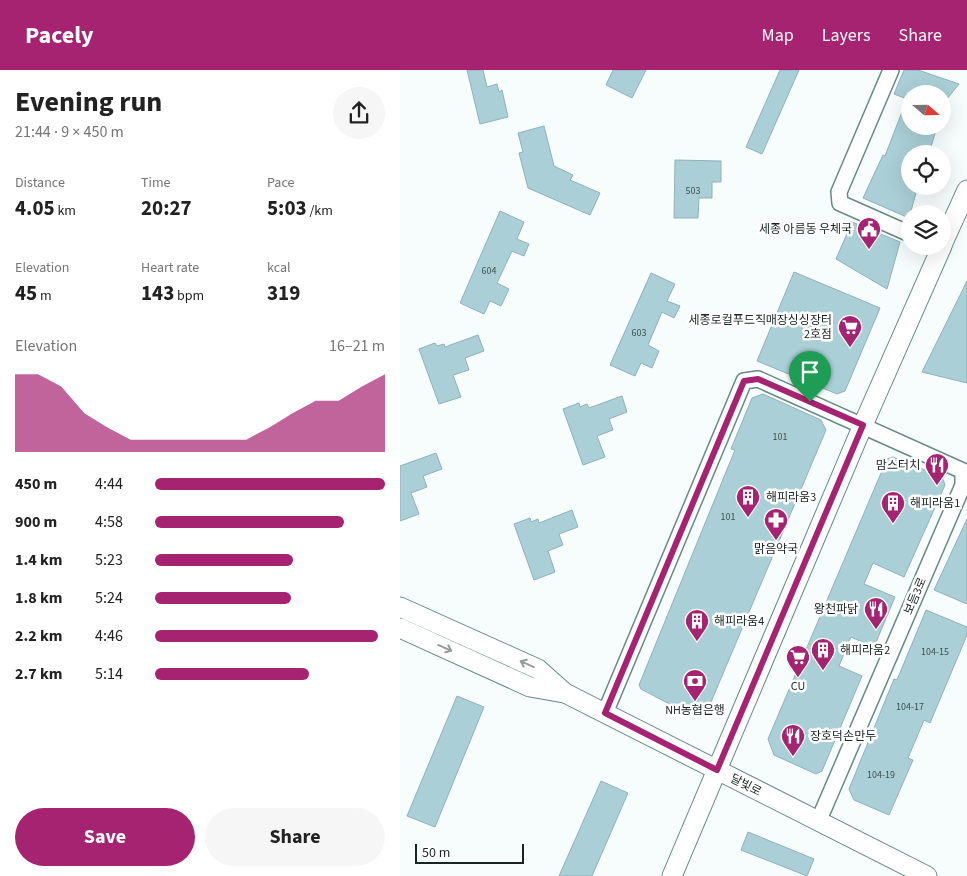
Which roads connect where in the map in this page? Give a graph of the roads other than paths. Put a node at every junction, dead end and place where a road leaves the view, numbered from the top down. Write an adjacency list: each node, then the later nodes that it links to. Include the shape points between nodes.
1 (891, 70): 4 (street, via 839,192 840,203)
2 (967, 190): 3 (street)
3 (951, 223)
4 (901, 230)
5 (936, 255): 6 (street)
6 (863, 425): 10 (street, via 758,379 744,381); 11 (street); 12 (street, 보듬3로, via 963,472 963,485)
7 (400, 607): 9 (street, 달빛로, one-way to 7, via 538,669)
8 (400, 628): 9 (street, 달빛로, one-way to 9, via 530,687)
9 (565, 693): 10 (street, 달빛로)
10 (605, 713): 11 (street, 달빛로)
11 (717, 770): 12 (street, 달빛로); 13 (street)
12 (818, 822): 14 (street, 달빛로)
13 (672, 876)
14 (927, 876)

